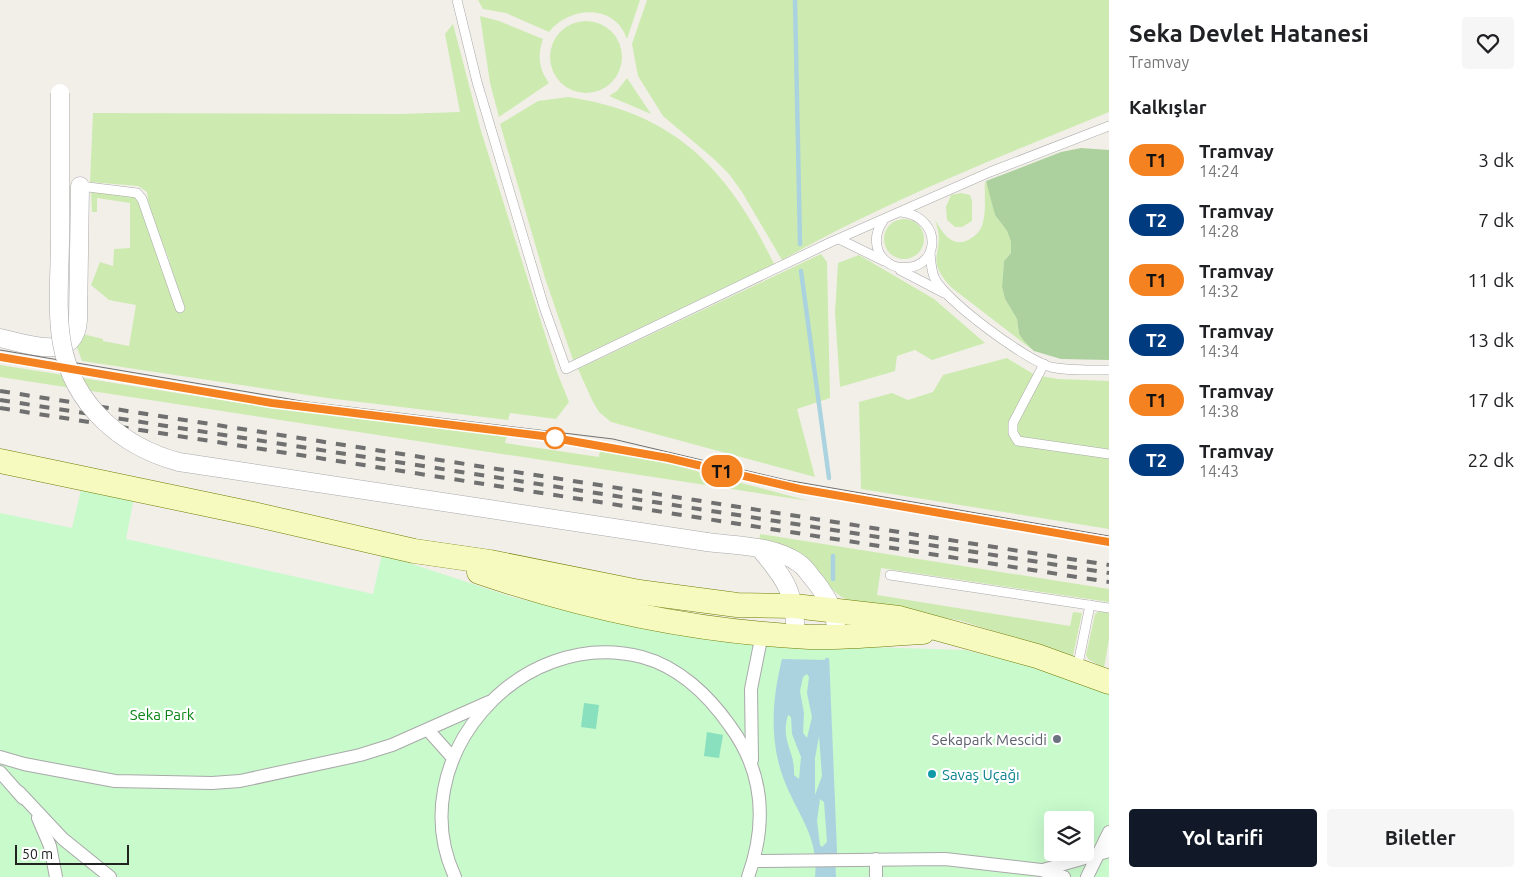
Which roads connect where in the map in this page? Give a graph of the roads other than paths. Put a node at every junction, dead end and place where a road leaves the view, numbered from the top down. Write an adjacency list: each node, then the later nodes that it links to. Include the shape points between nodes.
1 (457, 0): 7 (lane, via 477,82 544,307 566,369)
2 (60, 93): 17 (street, bridge, via 62,346 71,373 88,404 128,441 179,462)
3 (1109, 126): 5 (lane, via 990,172)
4 (80, 186): 11 (lane, via 137,193 142,199); 12 (street, via 75,337 67,345 56,347)
5 (901, 212): 6 (lane); 8 (lane, via 920,217 929,228)
6 (884, 220): 7 (lane); 9 (lane, via 877,229 876,240 881,257)
7 (839, 239): 9 (lane)
8 (930, 253): 9 (lane, via 922,263 909,269); 10 (lane, via 936,281)
9 (894, 266): 10 (lane)
10 (951, 297): 13 (lane, via 1002,340)
11 (180, 308)
12 (0, 338)
13 (1044, 364): 14 (lane, via 1070,369); 15 (lane, via 1013,423 1018,441)
14 (1109, 370)
15 (1109, 454)
16 (0, 461): 18 (main road)
17 (760, 548): 21 (street, via 782,575); 23 (street, via 801,564)
18 (414, 551): 21 (main road, via 490,562 639,592 737,605); 25 (main road, via 598,608)
19 (890, 575): 20 (lane)
20 (1090, 605): 22 (lane); 28 (lane)
21 (794, 606): 23 (main road); 26 (street)
22 (1109, 608)
23 (834, 610): 24 (main road, via 899,618); 27 (street)
24 (949, 630): 27 (main road); 28 (main road)
25 (762, 634): 26 (main road); 34 (street, via 751,689)
26 (796, 636): 27 (main road)
27 (838, 637)
28 (1077, 669): 29 (main road)
29 (1109, 682)
30 (494, 700): 31 (street); 33 (street, via 464,735); 34 (street, via 537,667 571,655 599,653 643,657 700,690 737,735)
31 (428, 730): 32 (street, via 360,755 224,783 115,781); 33 (street)
32 (0, 758)
33 (453, 758): 44 (street, via 442,794 441,817 446,858)
34 (752, 769): 40 (street, via 760,805 760,833)
35 (0, 772): 36 (street)
36 (19, 792): 42 (street, via 46,835 54,857); 43 (street, via 63,839)
37 (1109, 832): 38 (street)
38 (1103, 852): 41 (street); 48 (street)
39 (876, 859): 40 (street); 41 (street, via 946,859); 46 (street)
40 (754, 861): 45 (street)
41 (1041, 870): 47 (street)
42 (56, 877)
43 (110, 877)
44 (455, 877)
45 (748, 877)
46 (876, 877)
47 (1064, 877)
48 (1087, 877)

